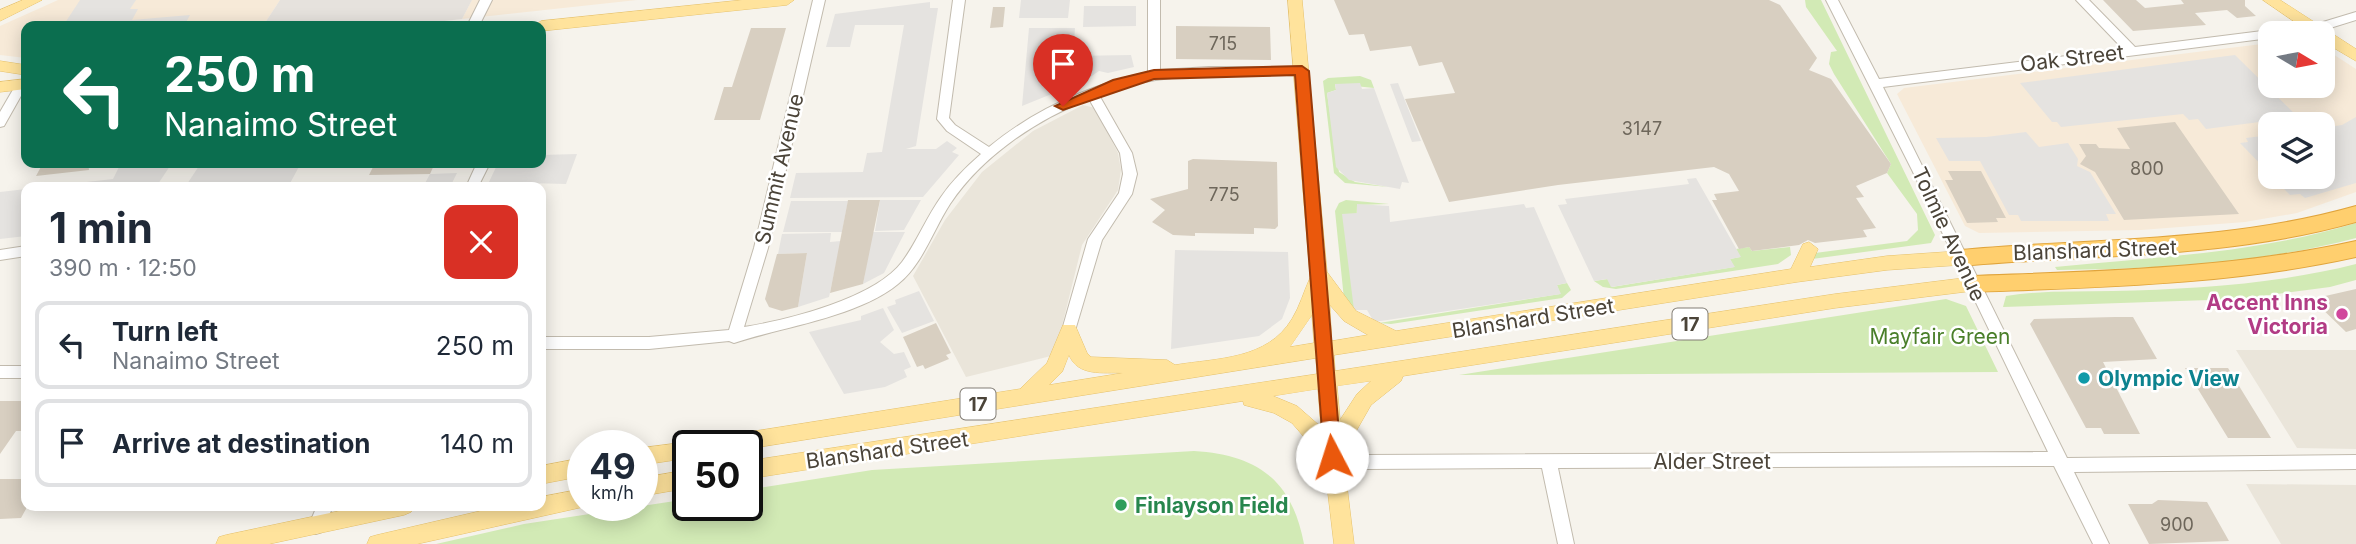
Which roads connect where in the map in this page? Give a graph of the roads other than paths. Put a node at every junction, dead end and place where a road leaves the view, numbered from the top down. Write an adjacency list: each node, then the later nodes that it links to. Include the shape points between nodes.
1 (35, 0): 13 (main road)
2 (486, 0): 15 (street)
3 (666, 0): 12 (main road)
4 (787, 0): 12 (main road)
5 (819, 0): 44 (street, Summit Avenue, via 761,248)
6 (959, 0): 33 (street, via 943,119)
7 (1154, 0): 25 (street)
8 (1295, 0): 24 (main road)
9 (1832, 0): 28 (street, Tolmie Avenue)
10 (2082, 0): 21 (street)
11 (2270, 0): 16 (main road)
12 (656, 14): 18 (main road)
13 (1, 16)
14 (2356, 16): 17 (street)
15 (475, 21)
16 (2302, 21)
17 (2335, 25)
18 (546, 28)
19 (2258, 35): 21 (street, Oak Street)
20 (2335, 42): 22 (main road)
21 (2132, 51): 28 (street, Oak Street)
22 (2356, 56)
23 (0, 66): 26 (main road)
24 (1302, 71): 25 (street); 40 (main road)
25 (1154, 75): 31 (street)
26 (21, 77)
27 (21, 80): 30 (main road)
28 (1874, 84): 39 (street, Tolmie Avenue)
29 (21, 86): 32 (street)
30 (0, 87)
31 (1092, 94): 33 (street, via 1021,129); 43 (street, via 1126,153 1130,174 1125,194 1095,239)
32 (0, 122)
33 (989, 153): 44 (street, via 954,189 889,285 805,318)
34 (2356, 214): 39 (highway, Blanshard Street / 17, via 2220,243)
35 (1809, 249): 41 (main road)
36 (2356, 249): 42 (highway, Blanshard Street / 17, via 2231,273)
37 (21, 252): 38 (street)
38 (0, 255)
39 (1960, 258): 41 (main road, Blanshard Street / 17, via 1887,262); 42 (street, Tolmie Avenue)
40 (1320, 275): 45 (main road, via 1340,310 1362,326); 47 (main road); 48 (main road, via 1292,335 1271,351)
41 (1797, 275): 45 (main road, Blanshard Street / 17)
42 (1972, 284): 49 (main road, Blanshard Street / 17, via 1835,301); 60 (street, Tolmie Avenue)
43 (1069, 330): 50 (main road, via 1079,358 1087,365 1147,365); 55 (main road, via 1055,367)
44 (734, 337): 46 (street, via 683,343)
45 (1396, 339): 47 (main road, Blanshard Street / 17)
46 (546, 344)
47 (1323, 350): 48 (main road, Blanshard Street / 17); 53 (main road)
48 (1244, 362): 50 (main road, Blanshard Street / 17)
49 (1408, 370): 53 (main road, Blanshard Street / 17); 57 (main road, via 1379,384 1361,400)
50 (1184, 371): 55 (main road, Blanshard Street / 17)
51 (0, 372): 52 (street)
52 (21, 372)
53 (1326, 382): 54 (main road, Blanshard Street / 17); 57 (main road)
54 (1234, 396): 57 (main road, via 1273,403 1301,416); 62 (main road, Blanshard Street / 17)
55 (1026, 397): 56 (main road, Blanshard Street / 17)
56 (763, 438)
57 (1332, 457): 74 (main road)
58 (1366, 462): 59 (street, Alder Street)
59 (1549, 462): 60 (street, Alder Street); 75 (street)
60 (2059, 462): 61 (street, Alder Street); 76 (street, Tolmie Avenue)
61 (2356, 462)
62 (763, 468)
63 (567, 470): 64 (main road)
64 (546, 474)
65 (567, 501): 66 (main road)
66 (546, 505)
67 (323, 511): 70 (street)
68 (383, 511): 70 (main road)
69 (519, 511): 73 (main road)
70 (316, 527): 71 (main road); 72 (main road)
71 (226, 544)
72 (299, 544)
73 (377, 544)
74 (1344, 544)
75 (1566, 544)
76 (2101, 544)

